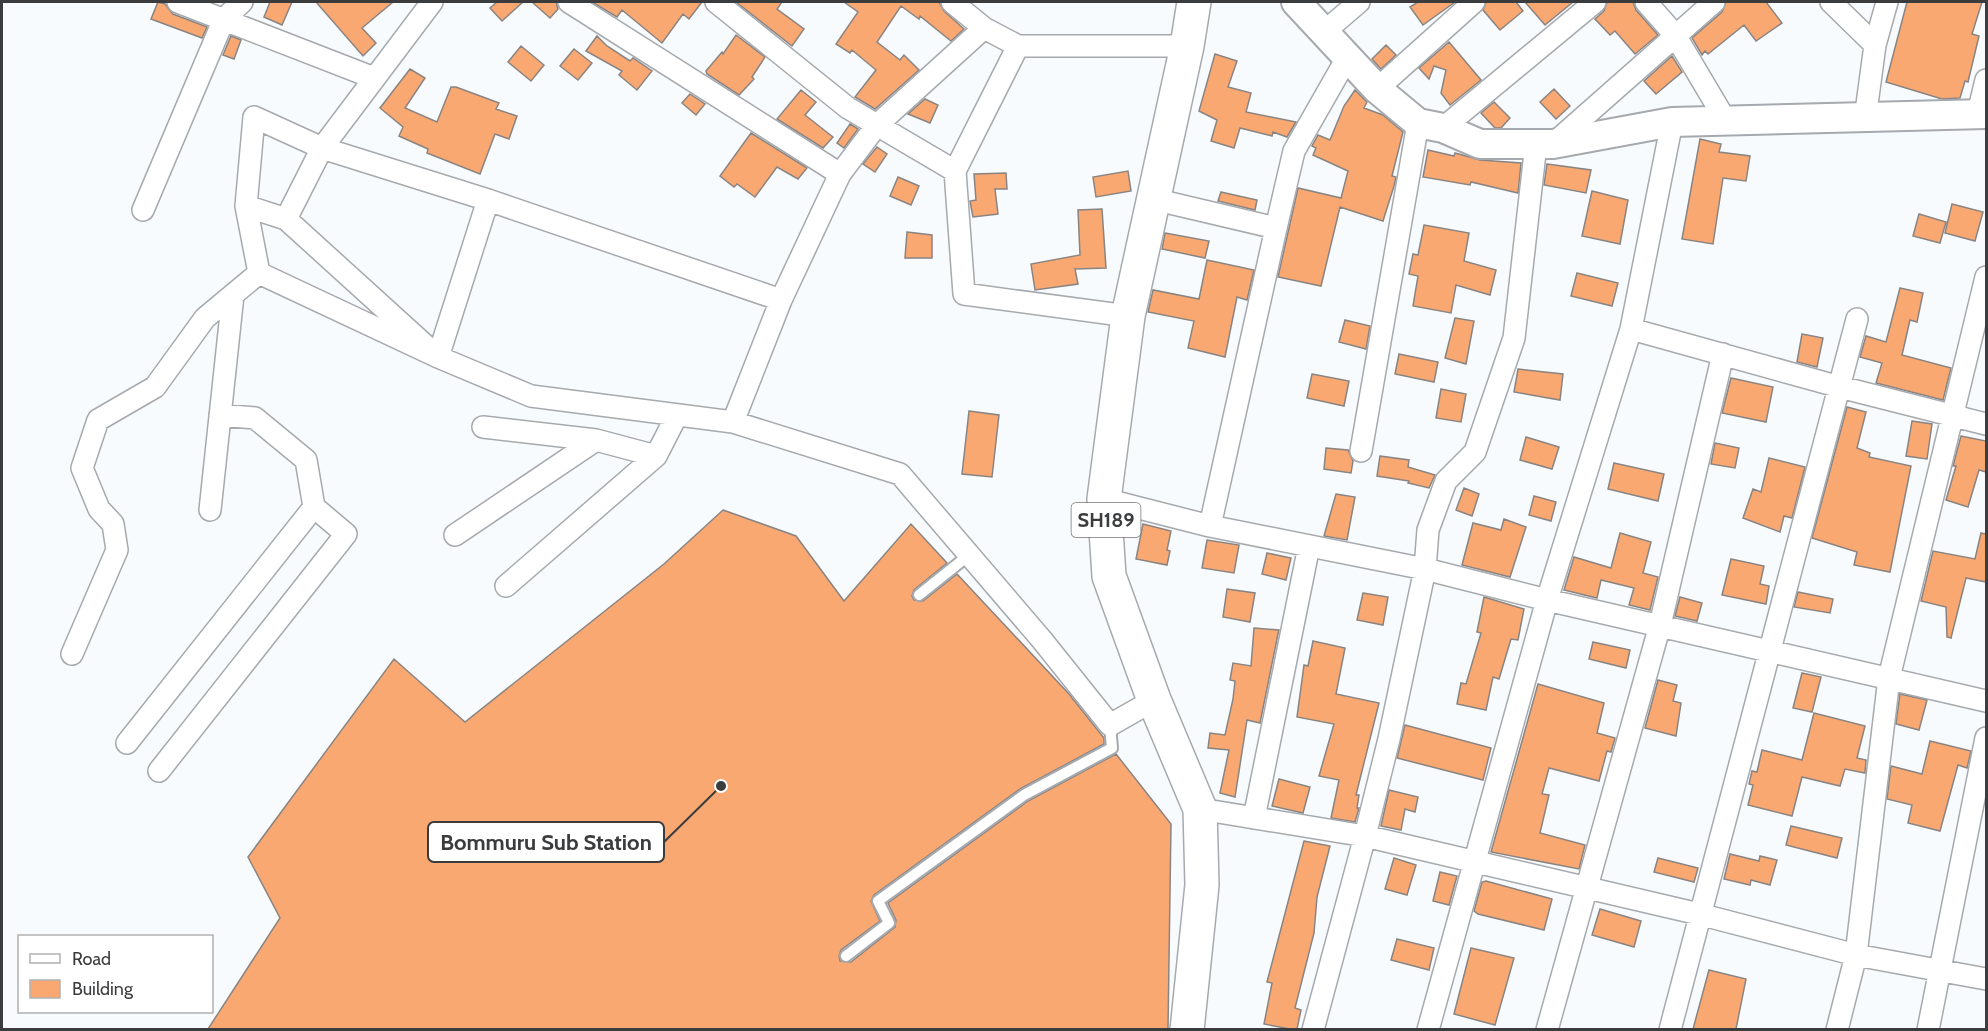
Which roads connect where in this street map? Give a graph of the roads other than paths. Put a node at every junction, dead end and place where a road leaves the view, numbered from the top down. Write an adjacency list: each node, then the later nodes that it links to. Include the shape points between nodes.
1 (178, 2): 16 (street)
2 (242, 2): 16 (street)
3 (569, 2): 36 (street)
4 (716, 2): 31 (street, via 848,108)
5 (952, 2): 17 (street)
6 (1194, 2): 22 (main road, SH189)
7 (1296, 2): 18 (main road)
8 (1359, 2): 18 (street)
9 (1474, 2): 26 (street)
10 (1595, 2): 32 (street)
11 (1646, 2): 19 (street)
12 (1714, 2): 19 (street)
13 (1830, 2): 20 (street)
14 (1887, 2): 20 (street)
15 (428, 3): 24 (street)
16 (224, 19): 24 (street); 40 (street)
17 (984, 28): 21 (street); 31 (street)
18 (1324, 32): 23 (main road)
19 (1675, 35): 29 (street); 33 (street)
20 (1875, 45): 28 (street)
21 (1018, 46): 22 (street); 35 (street)
22 (1188, 46): 37 (main road, SH189)
23 (1347, 58): 26 (main road); 42 (street, via 1294,151)
24 (374, 78): 34 (street)
25 (1986, 80): 27 (street)
26 (1377, 89): 32 (main road)
27 (1982, 113): 28 (main road)
28 (1865, 118): 29 (main road)
29 (1726, 121): 30 (main road)
30 (1672, 122): 33 (main road); 49 (street)
31 (877, 125): 35 (street); 36 (street)
32 (1430, 125): 33 (main road, via 1480,144); 60 (street)
33 (1544, 144): 69 (street, via 1514,338 1475,452 1446,481 1428,530)
34 (322, 148): 38 (street); 39 (street, via 254,117); 41 (street)
35 (956, 171): 47 (street, via 964,294)
36 (840, 174): 46 (street)
37 (1154, 199): 42 (street); 47 (main road, SH189)
38 (488, 200): 46 (street); 51 (street)
39 (246, 206): 41 (street); 43 (street)
40 (143, 210)
41 (286, 219): 51 (street)
42 (1276, 228): 65 (street)
43 (259, 273): 45 (street); 51 (street)
44 (1986, 277): 53 (street)
45 (233, 295): 54 (street); 75 (street, via 206,318 155,387 98,420 82,468 99,509 113,524 117,550)
46 (781, 300): 56 (street)
47 (1128, 316): 62 (main road, SH189)
48 (1857, 319): 52 (street)
49 (1631, 328): 50 (street); 72 (street)
50 (1723, 354): 52 (street); 73 (street)
51 (438, 357): 55 (street, via 531,396)
52 (1840, 387): 53 (street); 74 (street)
53 (1954, 414): 57 (street); 76 (street)
54 (220, 415): 63 (street, via 255,418 306,460); 64 (street)
55 (677, 415): 56 (street); 61 (street)
56 (733, 422): 68 (street, via 900,474)
57 (1986, 424)
58 (483, 427): 59 (street)
59 (596, 440): 61 (street); 66 (street)
60 (1361, 451)
61 (656, 456): 70 (street)
62 (1104, 499): 65 (street); 77 (main road, SH189, via 1109,576)
63 (314, 507): 81 (street); 82 (street, via 346,534)
64 (210, 510)
65 (1210, 526): 67 (street)
66 (455, 535)
67 (1309, 546): 69 (street); 84 (street)
68 (969, 555): 71 (lane); 79 (street)
69 (1425, 569): 72 (street); 85 (street)
70 (506, 586)
71 (919, 595)
72 (1548, 600): 73 (street); 86 (street)
73 (1660, 625): 74 (street); 87 (street)
74 (1772, 650): 76 (street); 88 (street)
75 (72, 654)
76 (1888, 678): 78 (street); 89 (street)
77 (1154, 700): 79 (street); 83 (main road, SH189)
78 (1986, 701)
79 (1110, 725): 90 (lane, via 1112,748 1024,795 878,901 889,923)
80 (1986, 738): 91 (street)
81 (128, 743)
82 (159, 771)
83 (1200, 809): 84 (street); 93 (main road, SH189, via 1202,885)
84 (1254, 818): 85 (street)
85 (1365, 837): 86 (street); 94 (street)
86 (1475, 862): 87 (street); 95 (street)
87 (1585, 887): 88 (street); 96 (street)
88 (1699, 914): 89 (street); 97 (street)
89 (1856, 955): 91 (street); 98 (street)
90 (846, 956)
91 (1940, 969): 92 (street); 99 (street)
92 (1986, 979)
93 (1187, 1029)
94 (1313, 1029)
95 (1428, 1029)
96 (1547, 1029)
97 (1670, 1029)
98 (1837, 1029)
99 (1928, 1029)

